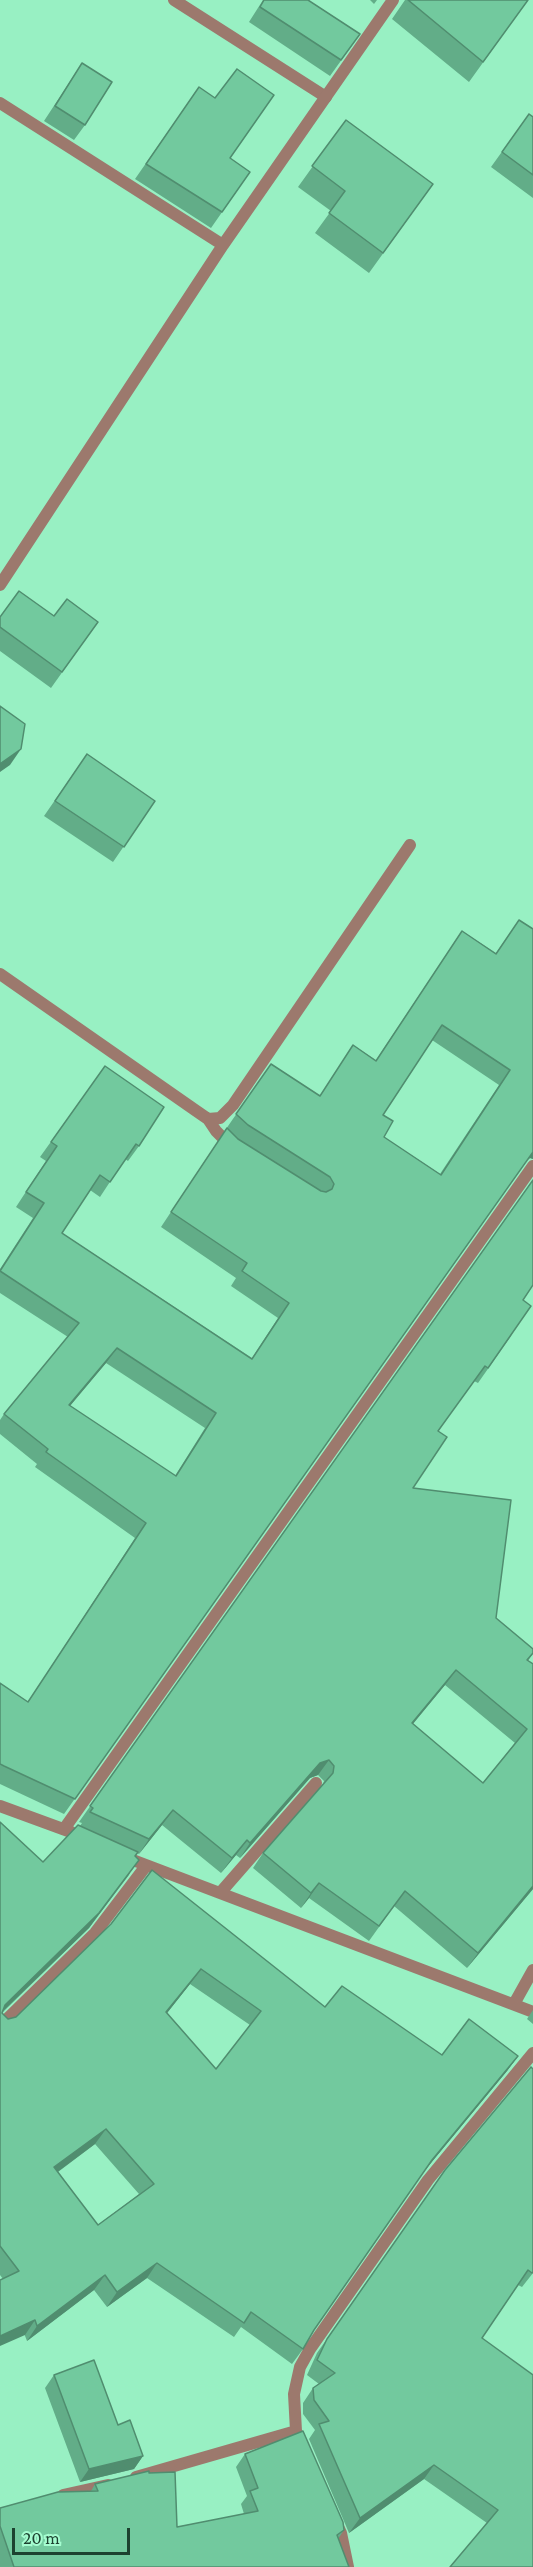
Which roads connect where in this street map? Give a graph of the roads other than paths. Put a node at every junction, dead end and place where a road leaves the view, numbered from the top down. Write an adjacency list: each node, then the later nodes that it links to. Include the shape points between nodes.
1 (174, 0): 3 (street)
2 (393, 0): 3 (street)
3 (326, 97): 5 (street)
4 (0, 104): 5 (street)
5 (223, 245): 6 (street)
6 (0, 585)
7 (410, 845): 9 (street, via 232,1105 220,1118)
8 (0, 974): 9 (street)
9 (208, 1119): 10 (street)
10 (241, 1152)
11 (533, 1166): 14 (street)
12 (316, 1783): 18 (street)
13 (0, 1806): 14 (street)
14 (64, 1829): 15 (street)
15 (85, 1839)
16 (116, 1852): 17 (street)
17 (146, 1866): 18 (street); 22 (street, via 95,1933)
18 (220, 1893): 20 (street)
19 (533, 1970): 20 (street)
20 (514, 2004): 21 (street)
21 (533, 2012)
22 (0, 2026)
23 (533, 2053): 24 (street, via 428,2180 310,2349 300,2367 294,2394)
24 (296, 2431): 25 (street); 26 (street, via 121,2482)
25 (310, 2462)
26 (46, 2498)
27 (332, 2512): 28 (street)
28 (348, 2567)

